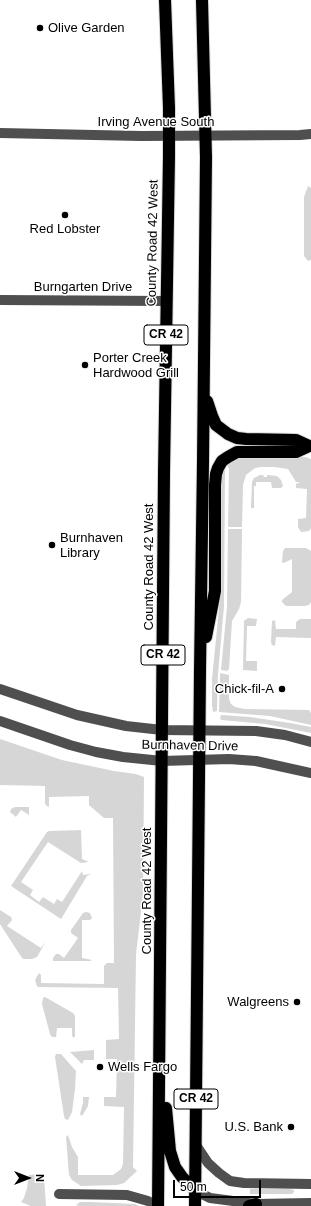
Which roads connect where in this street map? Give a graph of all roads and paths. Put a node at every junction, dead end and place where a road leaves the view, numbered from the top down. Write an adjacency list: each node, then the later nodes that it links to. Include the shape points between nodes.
1 (165, 0): 5 (highway, County Road 42 West / CR 42)
2 (202, 0): 6 (highway, CR 42)
3 (0, 134): 5 (street, Irving Avenue South)
4 (311, 134): 6 (street, Irving Avenue South)
5 (169, 136): 6 (street, Irving Avenue South); 8 (highway, County Road 42 West / CR 42)
6 (205, 136): 9 (highway, CR 42)
7 (0, 300): 8 (street, Burngarten Drive)
8 (166, 301): 13 (highway, County Road 42 West / CR 42)
9 (204, 389): 10 (highway, CR 42); 10 (highway, via 216,425 228,434 246,439 296,440 310,446 296,452 237,452 229,455 218,468 215,485 215,591)
10 (200, 670): 14 (highway, CR 42)
11 (0, 689): 13 (street, Burnhaven Drive, via 96,720)
12 (0, 721): 17 (street, Burnhaven Drive, via 43,737 96,752)
13 (162, 730): 14 (street, Burnhaven Drive); 17 (highway, County Road 42 West / CR 42)
14 (199, 730): 15 (street, Burnhaven Drive, via 256,731); 16 (highway, CR 42)
15 (311, 742)
16 (199, 760): 17 (street, Burnhaven Drive); 18 (street, Burnhaven Drive, via 256,761); 20 (highway, CR 42)
17 (162, 761): 19 (highway, County Road 42 West / CR 42)
18 (311, 773)
19 (160, 1049): 22 (highway, via 170,1151 175,1167); 26 (highway, County Road 42 West / CR 42)
20 (196, 1145): 21 (street, via 208,1163 230,1181); 22 (highway, CR 42)
21 (311, 1184)
22 (196, 1191): 25 (street, via 210,1198); 27 (highway, CR 42)
23 (59, 1194): 26 (street, via 127,1195)
24 (311, 1203): 25 (street)
25 (252, 1205)
26 (158, 1206)
27 (196, 1206)

